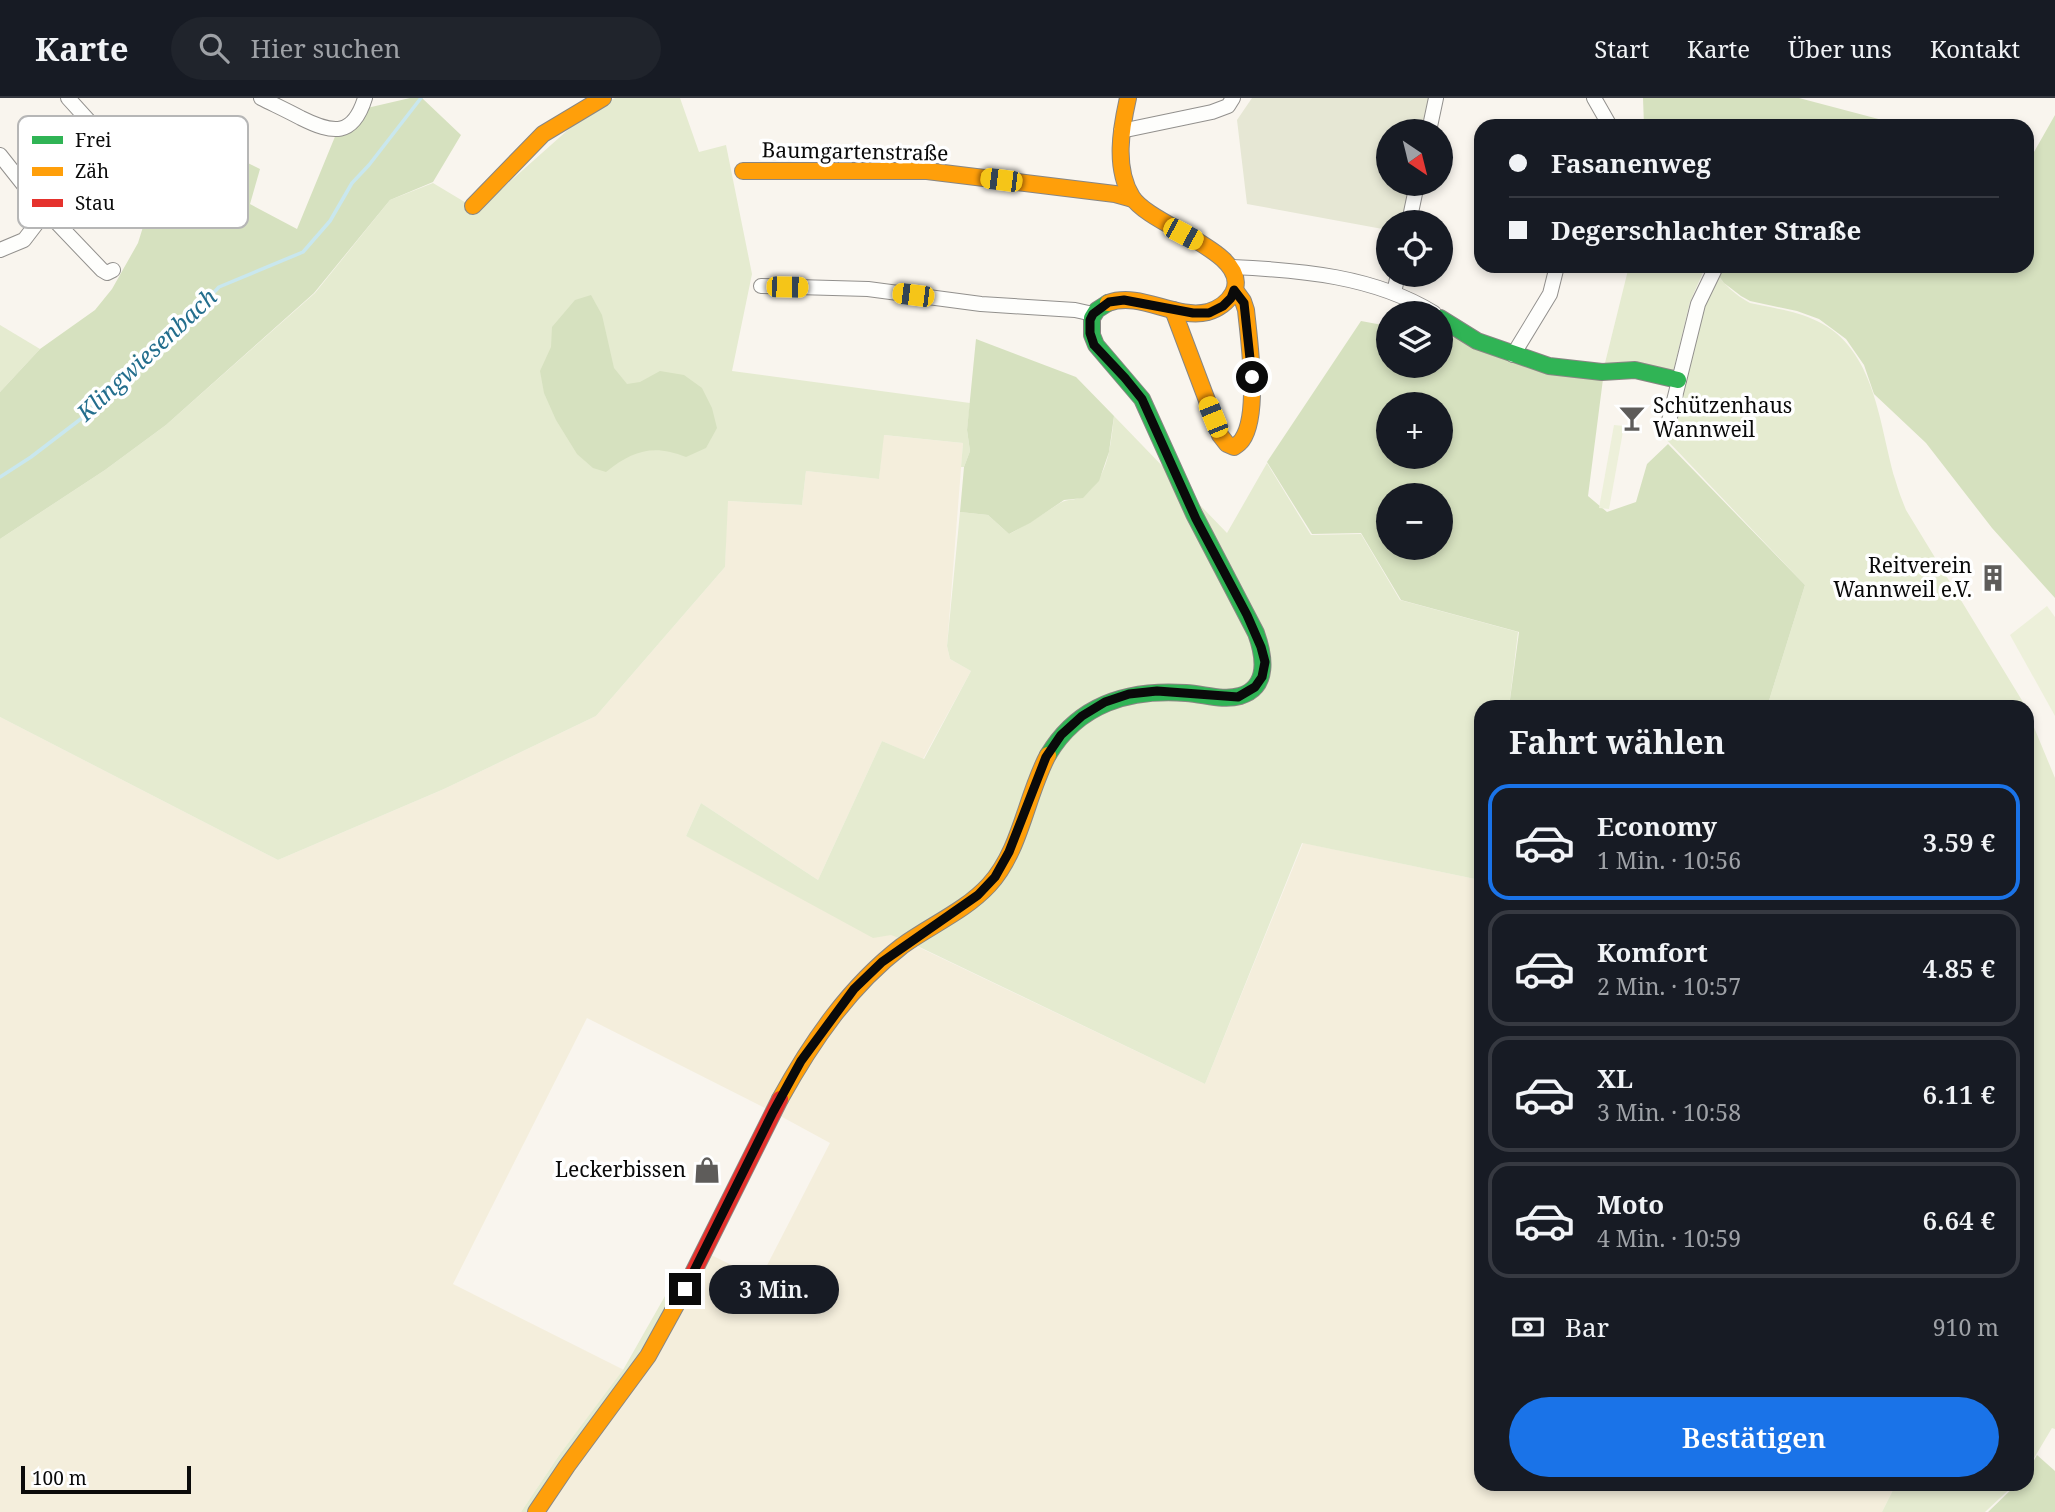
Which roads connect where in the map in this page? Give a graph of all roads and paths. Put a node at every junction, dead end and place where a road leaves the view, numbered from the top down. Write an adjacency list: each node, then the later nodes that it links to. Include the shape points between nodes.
1 (68, 98): 9 (street)
2 (261, 98): 3 (street, via 334,130 343,129 359,116)
3 (365, 98)
4 (603, 98): 17 (street, via 543,134)
5 (1128, 98): 12 (street)
6 (1233, 98): 12 (street, via 1228,106 1212,112)
7 (1436, 98): 10 (street)
8 (1594, 98): 11 (street)
9 (84, 116)
10 (1432, 119)
11 (1606, 119)
12 (1121, 131): 16 (street, via 1122,165)
13 (0, 155): 15 (street)
14 (743, 171): 16 (street, Baumgartenstraße, via 927,171)
15 (18, 178)
16 (1132, 199): 21 (street, via 1166,225 1217,252)
17 (473, 206)
18 (33, 228): 20 (street, via 24,240)
19 (62, 228): 22 (street, via 102,271)
20 (0, 250)
21 (1231, 267): 27 (street, via 1236,276); 28 (street, via 1308,272)
22 (113, 270)
23 (1555, 273): 33 (street, via 1550,294)
24 (1713, 273): 34 (street, via 1698,304)
25 (761, 286): 31 (street, via 868,289)
26 (1395, 287): 28 (street)
27 (1234, 290): 30 (street, via 1223,306 1209,313); 30 (street, via 1244,303 1252,377 1245,436 1234,447 1220,435)
28 (1394, 292): 29 (street)
29 (1411, 301)
30 (1174, 310): 31 (street, via 1124,300 1109,302)
31 (1093, 314): 36 (street, via 1090,333 1094,345 1142,399 1196,519 1247,615 1265,662 1262,677 1238,697 1157,691 1129,694 1105,702 1061,735 1046,757 995,877 978,895 909,942 854,989 801,1061 636,1376)
32 (1453, 325): 33 (street)
33 (1513, 355): 34 (street, via 1549,366 1602,372 1635,370)
34 (1678, 380): 35 (street)
35 (1667, 429)
36 (536, 1512)

